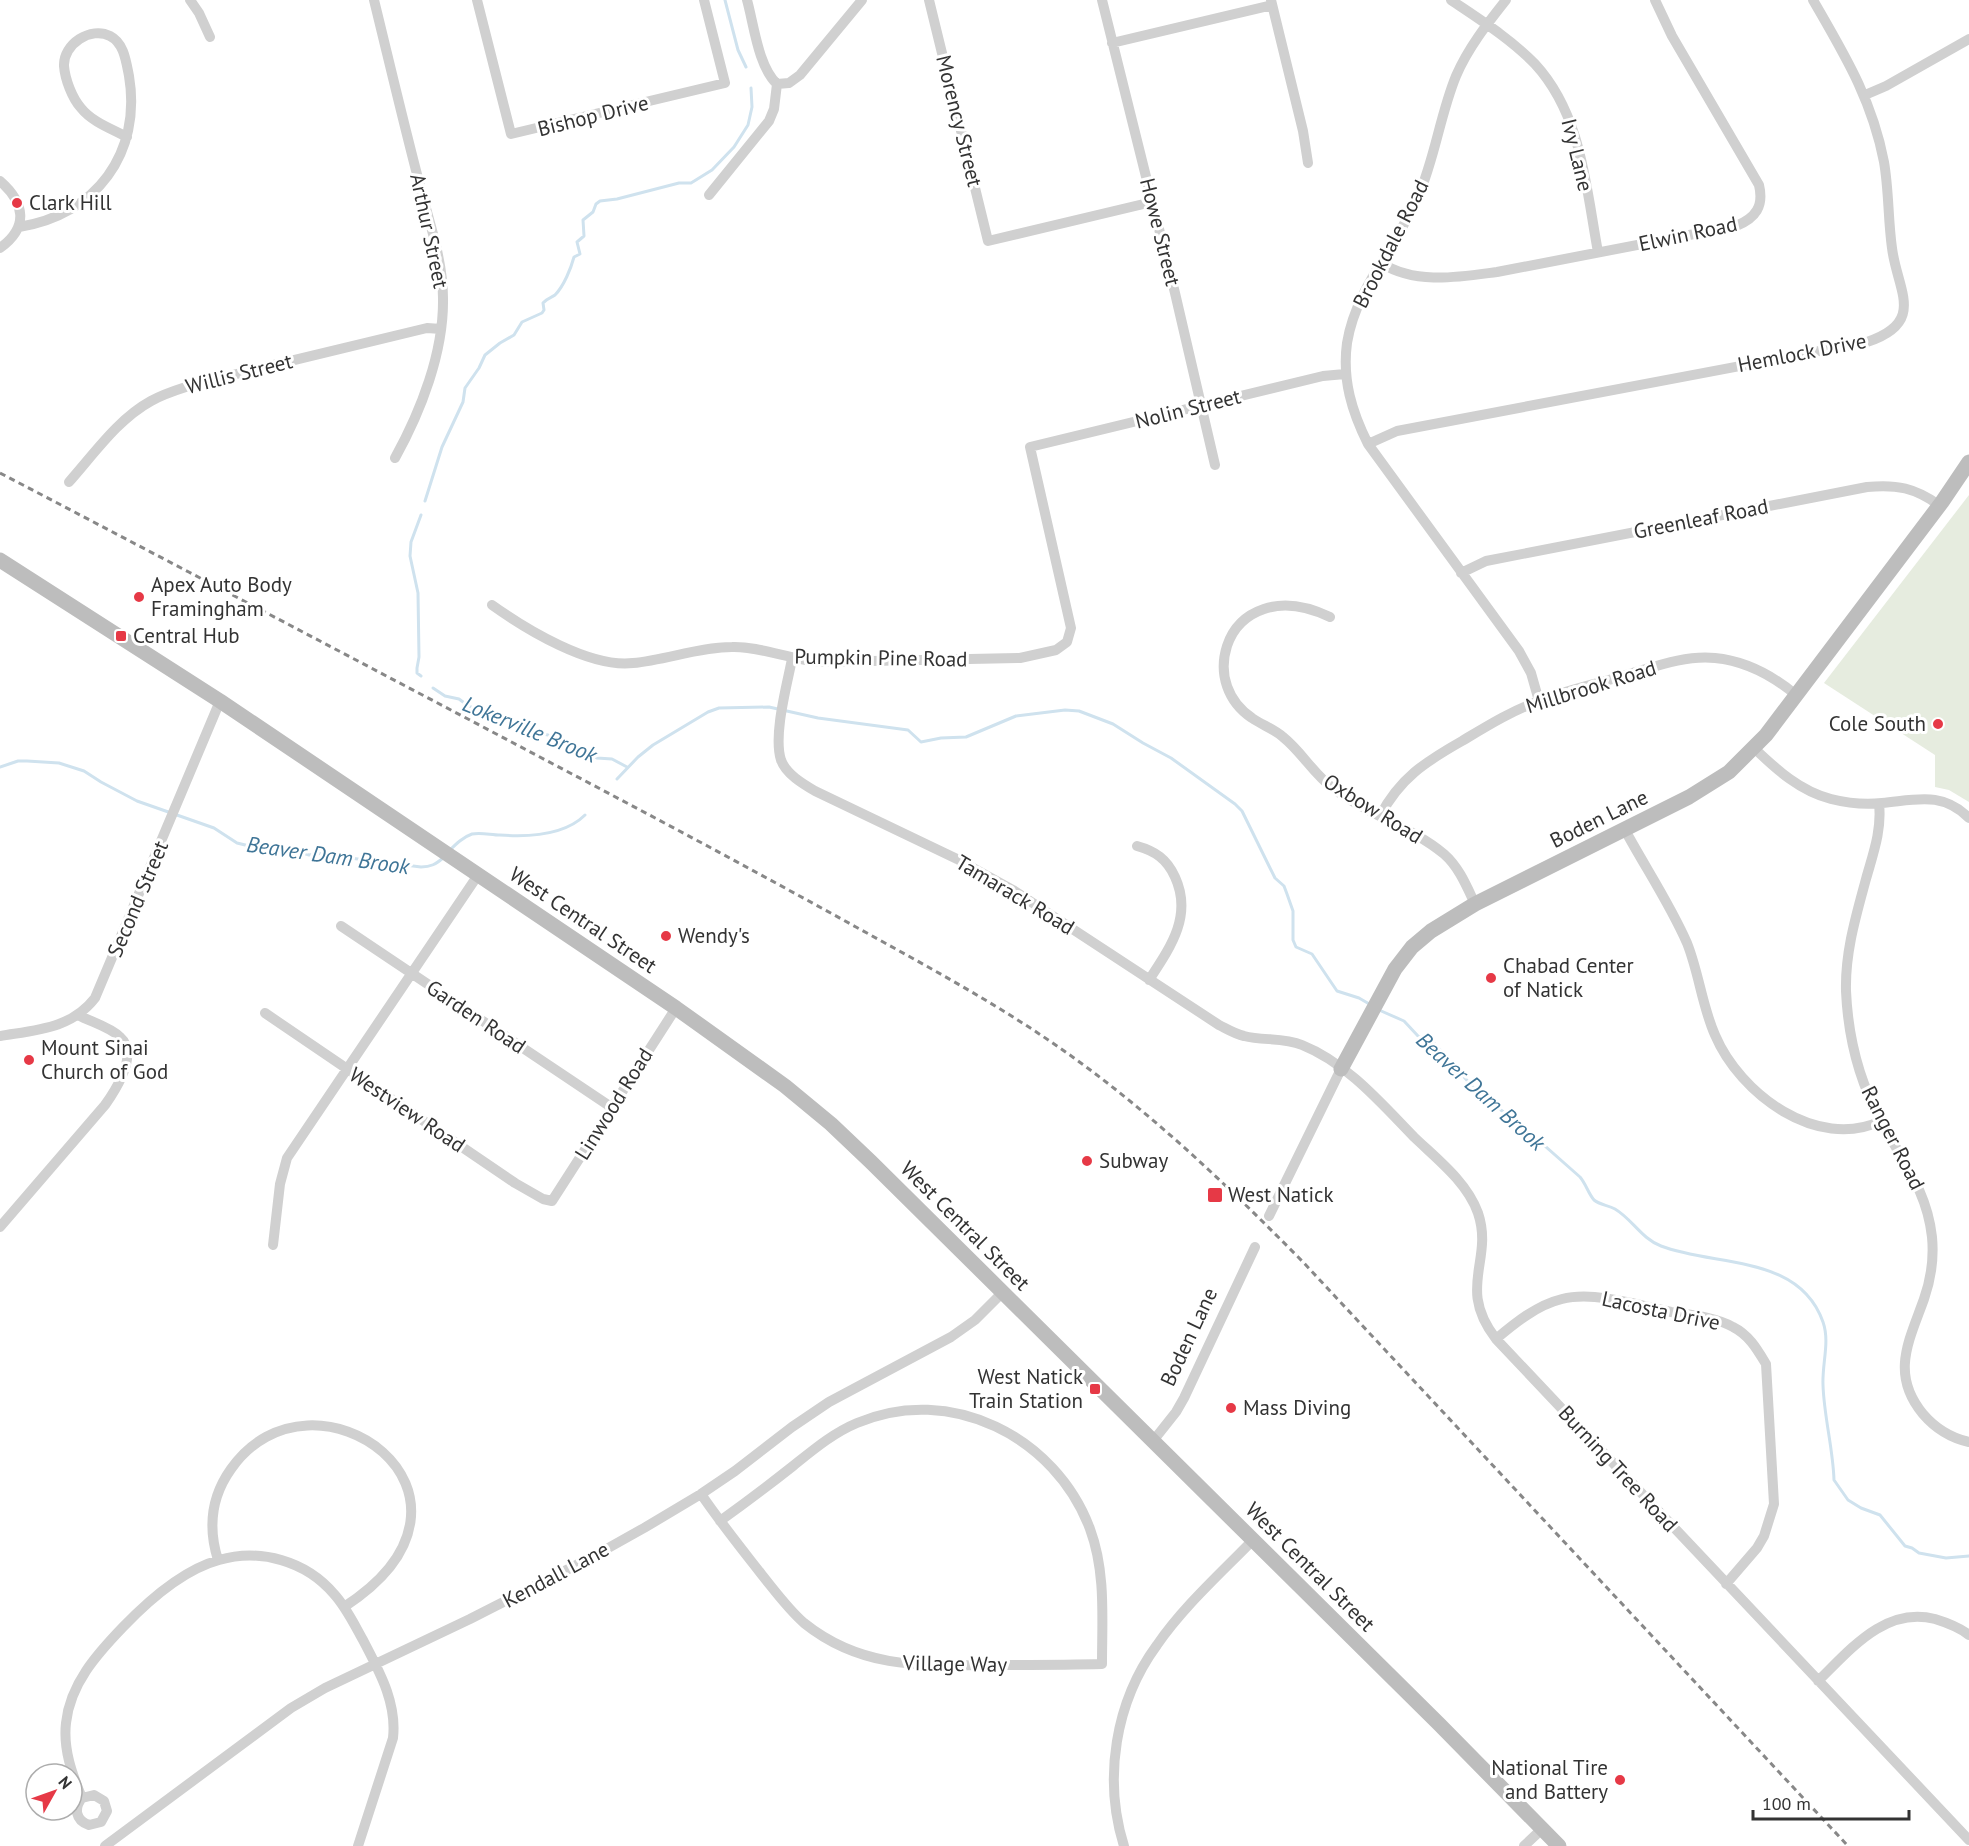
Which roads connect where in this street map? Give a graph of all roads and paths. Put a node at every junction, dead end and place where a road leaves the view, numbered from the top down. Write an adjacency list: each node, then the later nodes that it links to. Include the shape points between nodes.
1 (190, 0): 15 (street)
2 (374, 0): 29 (street, Arthur Street, via 438,258 443,297)
3 (477, 0): 4 (street, Bishop Drive, via 511,134 725,83)
4 (704, 0)
5 (747, 0): 18 (street, via 764,64)
6 (862, 0): 18 (street, via 800,75 789,83)
7 (929, 0): 24 (street, Morency Street, via 988,241)
8 (1102, 0): 17 (street, Howe Street)
9 (1451, 0): 14 (street, Ivy Lane)
10 (1506, 0): 14 (street, Brookdale Road)
11 (1655, 0): 27 (street, Elwin Road, via 1759,185 1761,202 1752,218 1737,226)
12 (1813, 0): 19 (street, Hemlock Drive)
13 (1271, 2): 17 (street); 21 (street)
14 (1487, 25): 27 (street, Ivy Lane, via 1536,65 1564,105 1580,153); 28 (street, Brookdale Road, via 1456,76 1418,196)
15 (210, 37)
16 (1969, 39): 19 (street)
17 (1112, 43): 24 (street, Howe Street)
18 (777, 84): 23 (street, via 768,121)
19 (1865, 95): 32 (street, Hemlock Drive, via 1884,163 1892,252 1905,296 1902,316 1888,333 1867,342 1397,431)
20 (127, 137): 20 (street, via 84,112 72,93 64,64 75,42 90,34 109,35 122,49 132,98); 25 (street, via 110,173 83,201 49,220)
21 (1308, 163)
22 (0, 181): 25 (street, via 18,202)
23 (709, 195)
24 (1152, 202): 31 (street, Howe Street)
25 (19, 227): 26 (street)
26 (0, 248)
27 (1598, 252): 28 (street, Elwin Road, via 1449,278 1406,275)
28 (1381, 263): 30 (street, Brookdale Road, via 1354,314)
29 (441, 328): 33 (street, Arthur Street, via 426,385); 36 (street, Willis Street, via 195,384 164,395 125,420)
30 (1345, 374): 31 (street, Nolin Street); 32 (street, Brookdale Road, via 1351,405)
31 (1201, 406): 35 (street, Howe Street); 42 (street, Nolin Street, via 1030,447 1070,619)
32 (1368, 444): 39 (street, Brookdale Road)
33 (395, 458)
34 (1969, 462): 37 (main road, Boden Lane)
35 (1215, 465)
36 (69, 482)
37 (1939, 505): 39 (street, Greenleaf Road, via 1915,490 1867,487 1486,561); 44 (main road, Boden Lane)
38 (2, 564): 45 (main road, West Central Street)
39 (1461, 573): 46 (street, Brookdale Road, via 1525,662)
40 (492, 605): 43 (street, Pumpkin Pine Road, via 540,634 608,663 634,663 734,646)
41 (1330, 617): 49 (street, Oxbow Road, via 1296,606 1258,611 1233,633 1224,654 1224,676 1230,694 1243,711 1287,740 1333,789)
42 (1067, 642): 43 (street, Pumpkin Pine Road, via 1048,653 1010,659)
43 (792, 659): 57 (street, Tamarack Road, via 780,723 781,761 788,770 805,785 1013,890)
44 (1796, 695): 46 (street, Millbrook Road, via 1754,667 1727,659 1699,657); 47 (main road, Boden Lane)
45 (220, 701): 53 (main road, West Central Street); 60 (street, Second Street, via 100,988)
46 (1539, 701): 49 (street, Millbrook Road, via 1495,721 1420,766 1400,785)
47 (1754, 748): 48 (street, via 1789,780 1816,794 1844,802); 51 (main road, Boden Lane, via 1717,781)
48 (1879, 804): 50 (street, via 1933,799 1955,807); 65 (street, Ranger Road, via 1878,838 1849,944 1846,989 1857,1063)
49 (1380, 816): 54 (street, Oxbow Road, via 1447,856)
50 (1969, 818)
51 (1625, 830): 54 (main road, Boden Lane); 65 (street, via 1686,942 1715,1035 1743,1079 1773,1104 1825,1128 1861,1129)
52 (1137, 846): 57 (street, via 1149,849 1167,863 1182,898 1176,936)
53 (478, 875): 56 (street); 58 (main road, West Central Street)
54 (1475, 904): 62 (main road, Boden Lane, via 1422,938 1399,963)
55 (341, 926): 56 (street, Garden Road)
56 (412, 974): 63 (street); 64 (street, Garden Road)
57 (1149, 980): 62 (street, Tamarack Road, via 1231,1031 1249,1037 1292,1041)
58 (676, 1008): 64 (street, Linwood Road); 71 (main road, West Central Street, via 831,1124)
59 (265, 1012): 63 (street, Westview Road)
60 (78, 1015): 61 (street, Second Street, via 58,1026); 68 (street, via 119,1035 129,1051 127,1059 105,1105)
61 (0, 1036)
62 (1341, 1068): 67 (street, Boden Lane); 72 (street, Burning Tree Road, via 1448,1170 1473,1201 1481,1227 1477,1301 1481,1316)
63 (348, 1070): 66 (street, Westview Road, via 516,1183); 69 (street, via 287,1158)
64 (611, 1107): 66 (street, Linwood Road)
65 (1881, 1121): 74 (street, Ranger Road, via 1917,1183 1932,1237 1929,1284 1905,1355 1906,1383 1929,1420 1950,1436)
66 (552, 1201)
67 (1269, 1216)
68 (0, 1227)
69 (273, 1245)
70 (1255, 1247): 73 (street, Boden Lane, via 1184,1398)
71 (1002, 1293): 73 (main road, West Central Street); 75 (street, Kendall Lane, via 951,1337 829,1402)
72 (1496, 1339): 79 (street, Burning Tree Road); 79 (street, Lacosta Drive, via 1535,1310 1576,1297 1713,1320 1745,1335 1766,1364 1774,1504 1757,1548)
73 (1154, 1441): 77 (main road, West Central Street)
74 (1969, 1442)
75 (701, 1494): 76 (street, Village Way); 82 (street, Kendall Lane, via 594,1556)
76 (720, 1521): 76 (street, Village Way, via 792,1611 817,1632 849,1650 917,1666 1102,1664 1100,1579 1095,1545 1083,1513 1048,1463 1024,1442 984,1420 925,1410 883,1415 858,1423 818,1446)
77 (1253, 1540): 85 (main road, West Central Street); 89 (street, via 1182,1612 1134,1682 1120,1725 1114,1774)
78 (218, 1560): 80 (street, via 262,1556 288,1562 318,1578); 80 (street, via 212,1539 213,1509 224,1479 242,1456 264,1438 288,1429 317,1426 345,1431 372,1444 391,1460 410,1494 412,1508 408,1536 395,1562 375,1585); 84 (street, via 176,1581 147,1604 107,1644 81,1679 66,1724)
79 (1726, 1584): 83 (street, Burning Tree Road)
80 (344, 1607): 82 (street)
81 (1969, 1635): 83 (street, via 1954,1625 1930,1618 1894,1621 1870,1632)
82 (375, 1663): 87 (street, Kendall Lane, via 291,1708); 88 (street, via 389,1696 393,1738)
83 (1818, 1681): 86 (street, Burning Tree Road)
84 (70, 1762)
85 (1542, 1829): 90 (street); 91 (main road, West Central Street)
86 (1969, 1840)
87 (105, 1846)
88 (358, 1846)
89 (1124, 1846)
90 (1524, 1846)
91 (1559, 1846)

